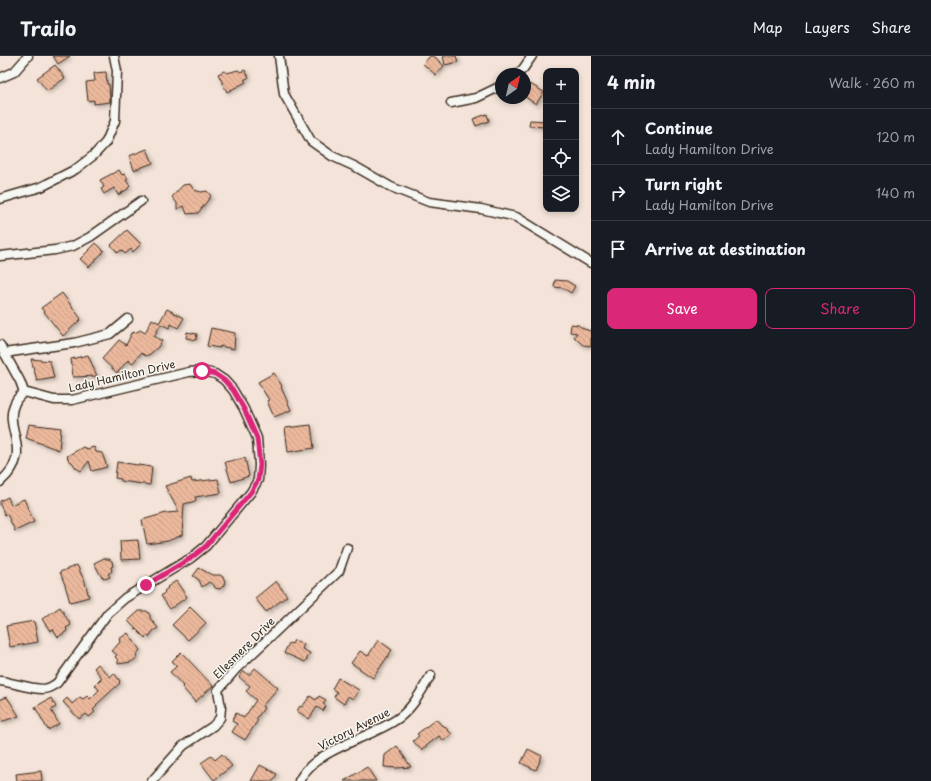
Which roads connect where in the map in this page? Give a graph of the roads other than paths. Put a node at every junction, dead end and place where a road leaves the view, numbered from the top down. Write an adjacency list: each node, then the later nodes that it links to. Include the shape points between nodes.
1 (28, 56): 6 (street, via 14,72)
2 (114, 56): 9 (street, via 117,71 115,121 106,142 94,156 69,172 41,187)
3 (279, 56): 12 (street, via 284,94 311,140 332,156 391,187 429,202 516,217)
4 (532, 56): 5 (street)
5 (524, 68)
6 (0, 78)
7 (495, 89): 8 (street, via 476,98)
8 (451, 103)
9 (0, 199)
10 (141, 201): 11 (street, via 90,237 72,246)
11 (0, 256)
12 (591, 263)
13 (128, 319): 15 (street, via 110,334 74,343)
14 (0, 345): 15 (street)
15 (4, 353): 16 (street)
16 (24, 392): 17 (street, via 15,402 12,414 17,458 13,468); 20 (street, Lady Hamilton Drive, via 54,400 72,400 189,372 215,374 233,390 244,409 257,438 260,465 258,480 251,492 206,546 125,598 108,612 57,684 47,689)
17 (0, 482)
18 (347, 548): 21 (street, Ellesmere Drive, via 339,571 220,686 220,718 213,726 183,746)
19 (431, 675): 22 (street, Victory Avenue, via 414,703 403,715 385,727 325,755 308,768)
20 (0, 681)
21 (152, 781)
22 (298, 781)

